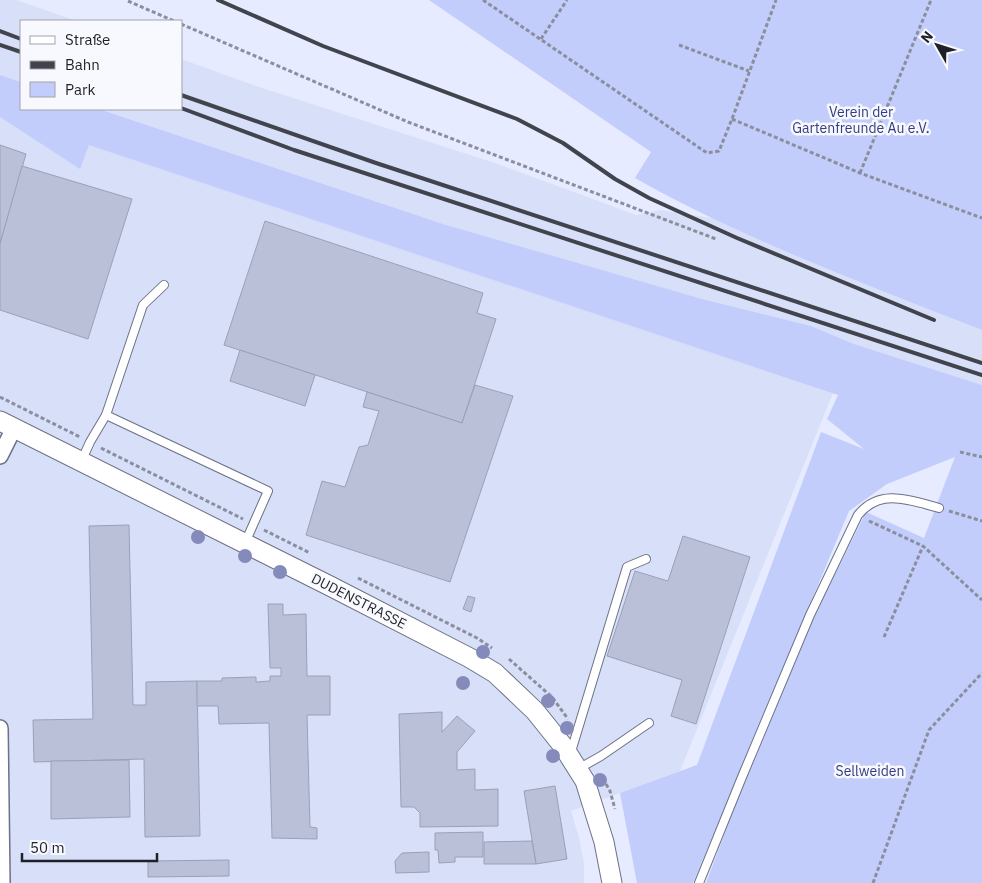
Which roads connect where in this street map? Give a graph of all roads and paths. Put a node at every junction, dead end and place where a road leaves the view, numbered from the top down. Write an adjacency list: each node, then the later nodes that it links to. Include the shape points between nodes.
1 (483, 0): 8 (path)
2 (567, 0): 8 (path)
3 (776, 0): 10 (path)
4 (932, 0): 12 (path)
5 (128, 2): 6 (path)
6 (172, 20)
7 (182, 24): 14 (path, via 408,122)
8 (542, 39): 11 (path, via 707,153 719,151)
9 (679, 45): 10 (path)
10 (749, 71): 11 (path)
11 (732, 119): 12 (path)
12 (860, 173): 13 (path)
13 (982, 218)
14 (716, 239)
15 (164, 285): 16 (lane, via 143,305)
16 (106, 415): 21 (lane); 25 (lane, via 268,491)
17 (7, 425): 19 (street); 21 (street, DUDENSTRASSE)
18 (960, 452): 20 (path)
19 (0, 456)
20 (982, 457)
21 (80, 462): 25 (street, DUDENSTRASSE)
22 (939, 508): 23 (lane, via 910,500 882,498 864,507); 24 (path)
23 (858, 515): 26 (path); 37 (lane, via 810,615)
24 (982, 521)
25 (245, 544): 33 (street, DUDENSTRASSE, via 495,673 535,711)
26 (923, 546): 28 (path); 29 (path)
27 (646, 559): 33 (lane, via 627,568)
28 (982, 600)
29 (884, 637)
30 (982, 673): 38 (path, via 929,730)
31 (650, 723): 33 (lane, via 601,756)
32 (0, 728): 34 (street)
33 (574, 763): 36 (street, DUDENSTRASSE, via 585,781 604,842)
34 (1, 859): 35 (street)
35 (2, 883)
36 (612, 883)
37 (699, 883)
38 (872, 883)

